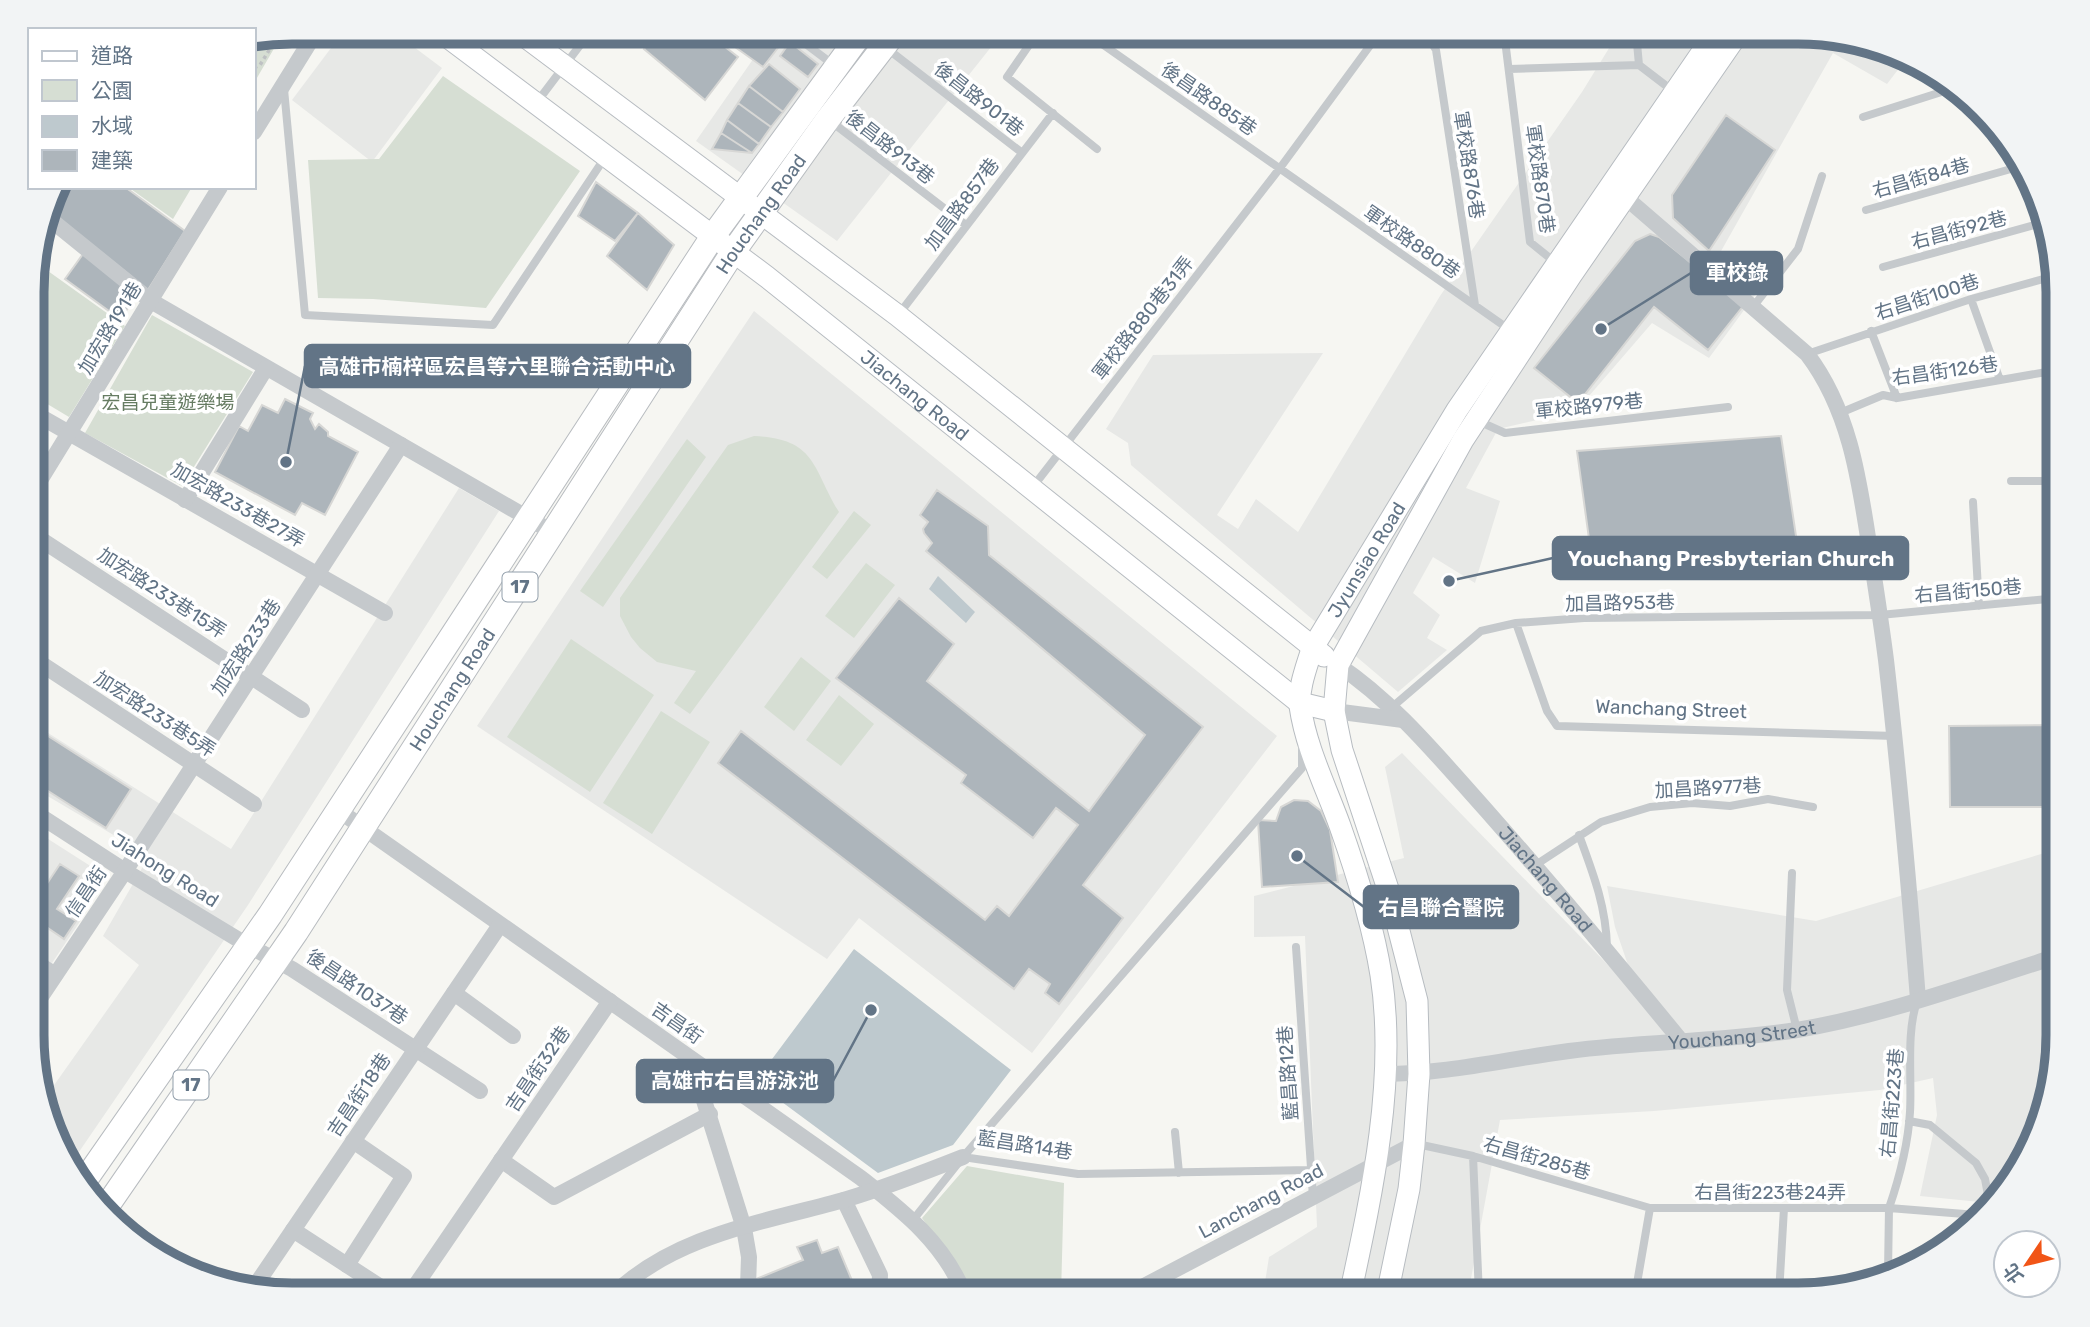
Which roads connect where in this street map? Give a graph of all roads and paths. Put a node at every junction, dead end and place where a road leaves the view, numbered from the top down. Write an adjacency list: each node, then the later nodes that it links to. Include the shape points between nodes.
1 (273, 44): 20 (path)
2 (308, 44): 23 (street)
3 (457, 44): 26 (street, Jiachang Road)
4 (536, 44): 18 (street, Jiachang Road)
5 (581, 44): 18 (lane)
6 (805, 44): 21 (lane)
7 (853, 44): 21 (main road, Houchang Road / 17)
8 (886, 44): 29 (main road, Houchang Road / 17)
9 (896, 44): 32 (lane, 後昌路901巷)
10 (1030, 44): 27 (lane, via 1007,76)
11 (1107, 44): 34 (lane, 後昌路885巷)
12 (1371, 44): 34 (lane, 軍校路880巷31弄)
13 (1432, 44): 52 (lane, 軍校路876巷)
14 (1506, 44): 22 (lane, 軍校路870巷)
15 (1637, 44): 19 (lane)
16 (1710, 44): 25 (street, Jyunsiao Road)
17 (1728, 44): 25 (street, Jyunsiao Road)
18 (565, 65): 26 (lane); 39 (street, Jiachang Road)
19 (1639, 65): 22 (lane); 25 (lane)
20 (256, 67)
21 (835, 67): 39 (main road, Houchang Road / 17)
22 (1509, 69): 48 (lane, 軍校路870巷, via 1530,242)
23 (284, 83): 30 (street); 33 (lane, via 306,315 492,325)
24 (1944, 91): 28 (lane)
25 (1682, 97): 38 (street, Jyunsiao Road)
26 (536, 103): 33 (street, Jiachang Road)
27 (1053, 113): 31 (lane); 32 (lane, 加昌路857巷)
28 (1863, 117)
29 (828, 119): 41 (main road, Houchang Road / 17); 44 (lane, 後昌路913巷)
30 (256, 129)
31 (1097, 149)
32 (1021, 152): 44 (lane, 加昌路857巷)
33 (607, 155): 45 (street, Jiachang Road)
34 (1280, 168): 52 (lane, 軍校路880巷); 68 (lane, 軍校路880巷31弄)
35 (2013, 168): 40 (lane, 右昌街84巷)
36 (1822, 176): 53 (lane, via 1798,249)
37 (219, 189): 51 (street, 加宏路191巷)
38 (1617, 191): 48 (street, Jyunsiao Road); 53 (street)
39 (741, 196): 41 (street, Jiachang Road); 45 (main road, Houchang Road / 17)
40 (1866, 210)
41 (761, 212): 46 (main road, Houchang Road / 17); 54 (street, Jiachang Road)
42 (54, 222): 51 (street)
43 (2037, 224): 47 (lane, 右昌街92巷)
44 (966, 225): 54 (lane, 加昌路857巷)
45 (713, 236): 46 (street, Jiachang Road); 75 (main road, Houchang Road / 17)
46 (733, 252): 72 (street, Jiachang Road); 76 (main road, Houchang Road / 17)
47 (1883, 267)
48 (1564, 269): 56 (street, Jyunsiao Road)
49 (2046, 278): 50 (lane, 右昌街100巷)
50 (1971, 299): 55 (lane, 右昌街100巷); 60 (lane)
51 (151, 301): 58 (street); 66 (street, 加宏路191巷)
52 (1475, 305): 56 (lane, 軍校路880巷)
53 (1752, 307): 57 (street)
54 (897, 315): 68 (street, Jiachang Road)
55 (1871, 331): 57 (lane, 右昌街100巷); 61 (lane)
56 (1518, 336): 64 (street, Jyunsiao Road)
57 (1807, 355): 63 (street)
58 (267, 368): 67 (street); 73 (street)
59 (2046, 372): 60 (lane, 右昌街126巷)
60 (2000, 380): 61 (lane, 右昌街126巷)
61 (1897, 398): 63 (lane, 右昌街126巷, via 1882,395)
62 (1728, 407): 64 (lane, 軍校路979巷, via 1505,433)
63 (1840, 413): 82 (street, via 1861,486)
64 (1467, 415): 84 (street, Jyunsiao Road); 85 (street, Jyunsiao Road)
65 (44, 419): 66 (street, 加宏路233巷27弄)
66 (70, 434): 69 (street, 加宏路191巷); 73 (street, 加宏路233巷27弄)
67 (401, 445): 75 (street); 78 (street, 加宏路233巷)
68 (1063, 446): 72 (lane, 軍校路880巷31弄); 84 (street, Jiachang Road)
69 (44, 474)
70 (2011, 481): 71 (lane)
71 (2046, 481)
72 (1032, 488): 88 (street, Jiachang Road)
73 (185, 500): 78 (street, 加宏路233巷27弄)
74 (1973, 502): 80 (lane)
75 (528, 519): 76 (street); 97 (main road, Houchang Road / 17)
76 (554, 533): 99 (main road, Houchang Road / 17)
77 (44, 542): 87 (street, 加宏路233巷15弄)
78 (318, 575): 81 (street, 加宏路233巷27弄); 87 (street, 加宏路233巷)
79 (2046, 599): 80 (lane, 右昌街150巷)
80 (1979, 606): 82 (lane, 右昌街150巷)
81 (385, 613)
82 (1880, 615): 83 (lane, 加昌路953巷, via 1584,618); 93 (street)
83 (1516, 623): 89 (lane, 加昌路953巷, via 1481,631); 93 (lane, Wanchang Street, via 1547,711 1557,726)
84 (1312, 649): 85 (street, Jiachang Road); 88 (street, Jyunsiao Road)
85 (1338, 665): 89 (street, Jiachang Road); 91 (street, Jyunsiao Road)
86 (44, 666): 94 (street, 加宏路233巷5弄)
87 (252, 677): 90 (street, 加宏路233巷15弄); 94 (street, 加宏路233巷)
88 (1300, 703): 91 (street, Jiachang Road); 121 (street, Jyunsiao Road, via 1311,750 1365,906 1380,971 1386,1013); 130 (lane, via 1301,768)
89 (1391, 708): 92 (street, Jiachang Road)
90 (302, 710)
91 (1334, 710): 92 (street, Jiachang Road); 122 (street, Jyunsiao Road, via 1342,750 1408,959 1417,1001)
92 (1402, 720): 101 (street, Jiachang Road)
93 (1895, 737): 114 (street)
94 (195, 765): 95 (street, 加宏路233巷5弄); 102 (street, 加宏路233巷)
95 (254, 804)
96 (1814, 807): 100 (lane, 加昌路977巷, via 1768,799 1730,806 1650,807 1612,817)
97 (338, 810): 99 (street, 吉昌街); 105 (main road, Houchang Road / 17)
98 (44, 818): 102 (street, Jiahong Road)
99 (363, 828): 104 (street, 吉昌街); 109 (main road, Houchang Road / 17)
100 (1578, 835): 101 (lane, 加昌路977巷); 107 (lane, via 1599,888)
101 (1534, 866): 107 (street, Jiachang Road)
102 (125, 871): 105 (street, Jiahong Road); 111 (street, 信昌街)
103 (1792, 873): 116 (lane, via 1787,990)
104 (500, 925): 113 (street, 吉昌街18巷); 115 (street, 吉昌街)
105 (249, 946): 109 (street, Jiahong Road); 135 (main road, Houchang Road / 17)
106 (1296, 947): 133 (lane, 藍昌路12巷)
107 (1607, 950): 118 (street, Jiachang Road)
108 (2046, 960): 114 (street, Youchang Street)
109 (277, 961): 119 (street, 後昌路1037巷); 140 (main road, Houchang Road / 17)
110 (44, 968): 111 (street)
111 (55, 975): 112 (street, 信昌街)
112 (44, 992)
113 (454, 993): 117 (street); 119 (street, 吉昌街18巷)
114 (1918, 999): 116 (street, Youchang Street); 125 (lane, 右昌街223巷)
115 (610, 1001): 120 (street, 吉昌街); 131 (street, 吉昌街32巷)
116 (1797, 1030): 118 (street, Youchang Street)
117 (513, 1036)
118 (1682, 1042): 122 (street, Youchang Street, via 1571,1051)
119 (414, 1050): 123 (street, 後昌路1037巷); 127 (street, 吉昌街18巷)
120 (691, 1059): 124 (street); 136 (street, 吉昌街)
121 (1384, 1074): 122 (street, Youchang Street); 132 (street, Jyunsiao Road)
122 (1419, 1074): 128 (street)
123 (480, 1091)
124 (710, 1114): 131 (street, via 554,1197); 146 (street)
125 (1909, 1121): 137 (lane, via 1930,1125 1976,1163); 143 (lane, 右昌街223巷, via 1905,1161)
126 (1175, 1132): 134 (lane)
127 (354, 1141): 147 (street, 吉昌街18巷); 148 (street, via 404,1176)
128 (1414, 1143): 129 (lane, 右昌街285巷); 132 (street, Lanchang Road); 159 (street)
129 (1474, 1156): 141 (lane, 右昌街285巷); 160 (lane)
130 (963, 1157): 134 (lane, 藍昌路14巷, via 1077,1174); 136 (street, 藍昌路14巷); 145 (lane)
131 (501, 1160): 152 (street, 吉昌街32巷)
132 (1375, 1164): 138 (street, Lanchang Road); 158 (street)
133 (1310, 1170): 134 (lane, 藍昌路14巷); 138 (lane, 藍昌路12巷)
134 (1180, 1172)
135 (88, 1176)
136 (876, 1190): 139 (street, 藍昌路14巷); 145 (street, 吉昌街)
137 (1988, 1195)
138 (1313, 1197): 157 (street, Lanchang Road)
139 (844, 1200): 146 (street, 藍昌路14巷); 155 (street, via 880,1275)
140 (109, 1203)
141 (1650, 1208): 142 (lane, 右昌街223巷24弄); 161 (lane)
142 (1784, 1208): 143 (lane, 右昌街223巷24弄); 162 (lane)
143 (1889, 1208): 144 (lane); 149 (lane, 右昌街223巷)
144 (1970, 1214)
145 (913, 1220): 156 (street, 吉昌街)
146 (744, 1228): 153 (street, 藍昌路14巷, via 692,1243); 154 (street)
147 (293, 1230): 148 (street); 150 (street, 吉昌街18巷)
148 (346, 1265): 151 (street)
149 (1888, 1266)
150 (258, 1281)
151 (373, 1283)
152 (418, 1283)
153 (629, 1283)
154 (748, 1283)
155 (880, 1283)
156 (958, 1283)
157 (1150, 1283)
158 (1353, 1283)
159 (1389, 1283)
160 (1479, 1283)
161 (1636, 1283)
162 (1780, 1283)

